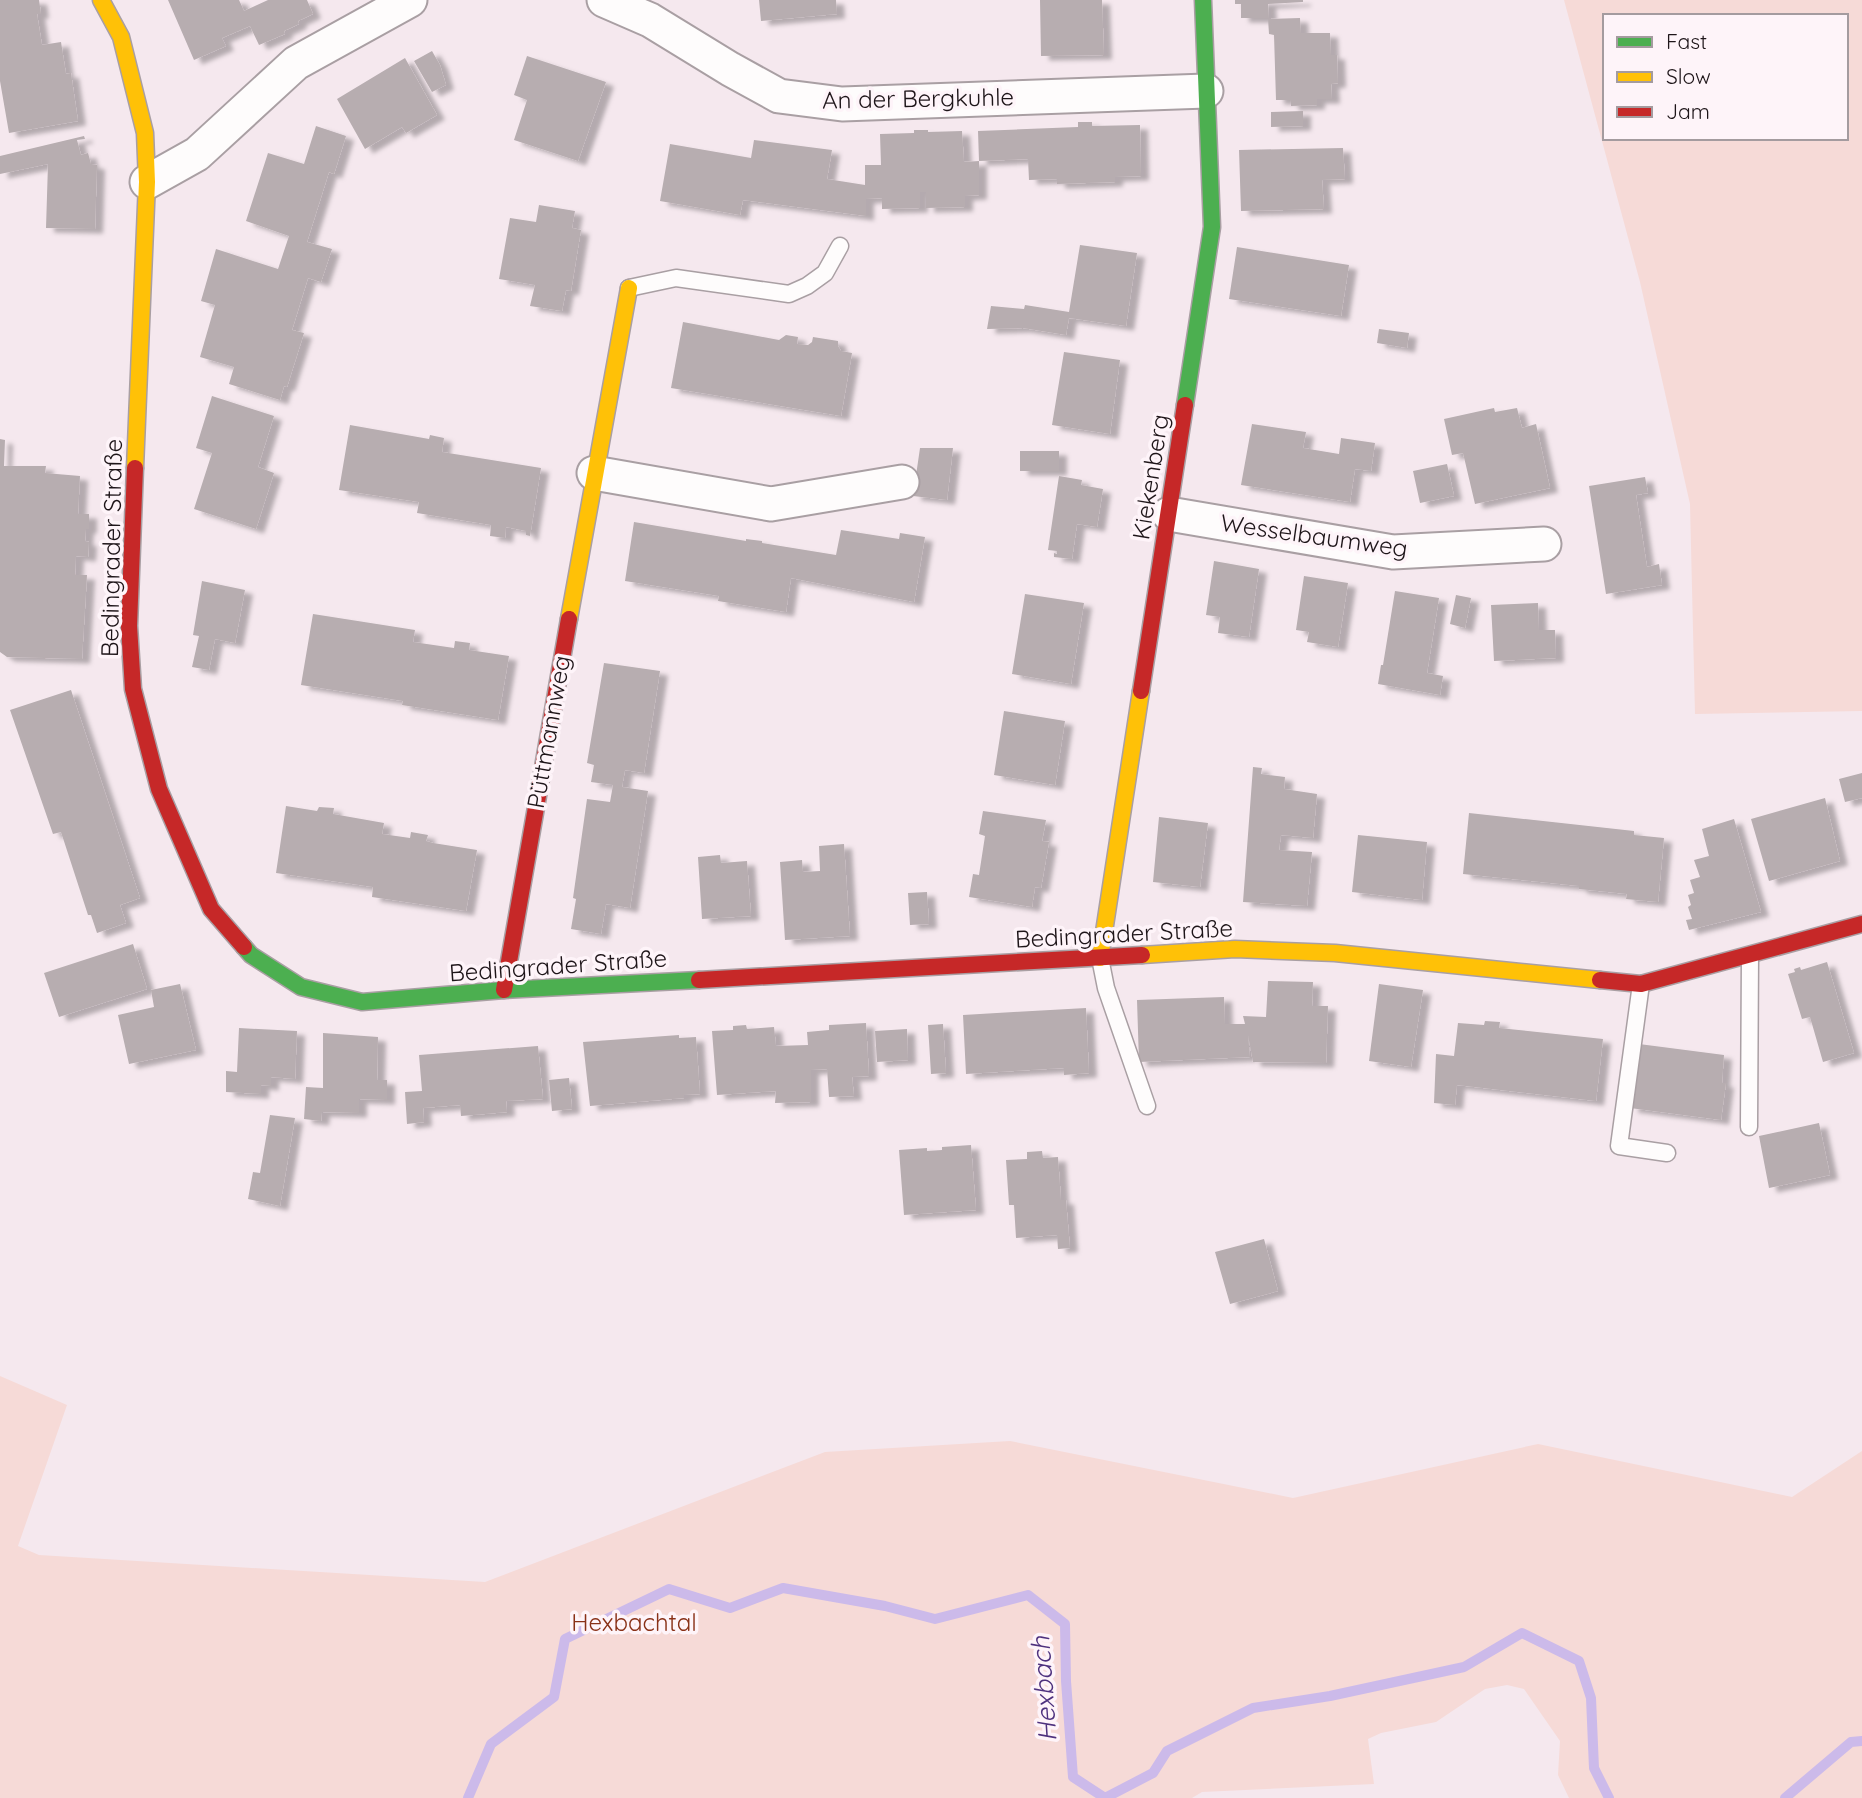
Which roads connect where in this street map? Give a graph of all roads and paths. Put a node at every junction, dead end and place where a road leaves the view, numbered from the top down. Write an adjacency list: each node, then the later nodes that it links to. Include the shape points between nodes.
1 (101, 0): 7 (street, Bedingrader Straße, via 121,37 145,134)
2 (410, 0): 7 (street, via 296,64 197,154)
3 (604, 0): 5 (street, An der Bergkuhle)
4 (1203, 0): 6 (street, Kiekenberg)
5 (653, 10): 6 (street, An der Bergkuhle, via 730,69 779,96 842,104)
6 (1206, 91): 12 (street, Kiekenberg, via 1212,228)
7 (147, 182): 18 (street, Bedingrader Straße, via 129,626 133,689 159,789 211,909 251,956 300,987 362,1002)
8 (840, 246): 9 (lane, via 825,272 789,295 676,278)
9 (629, 288): 10 (street, Püttmannweg)
10 (594, 473): 11 (street, via 772,504); 18 (street, Püttmannweg)
11 (902, 482)
12 (1169, 514): 13 (street, Wesselbaumweg, via 1394,552); 16 (street, Kiekenberg)
13 (1544, 544)
14 (1862, 925): 15 (street, Bedingrader Straße)
15 (1750, 955): 17 (street, Bedingrader Straße); 20 (lane)
16 (1100, 958): 17 (street, Bedingrader Straße, via 1235,948 1335,953); 18 (street, Bedingrader Straße); 19 (lane)
17 (1641, 984): 21 (lane, via 1619,1146)
18 (504, 990)
19 (1147, 1106)
20 (1749, 1127)
21 (1667, 1153)

